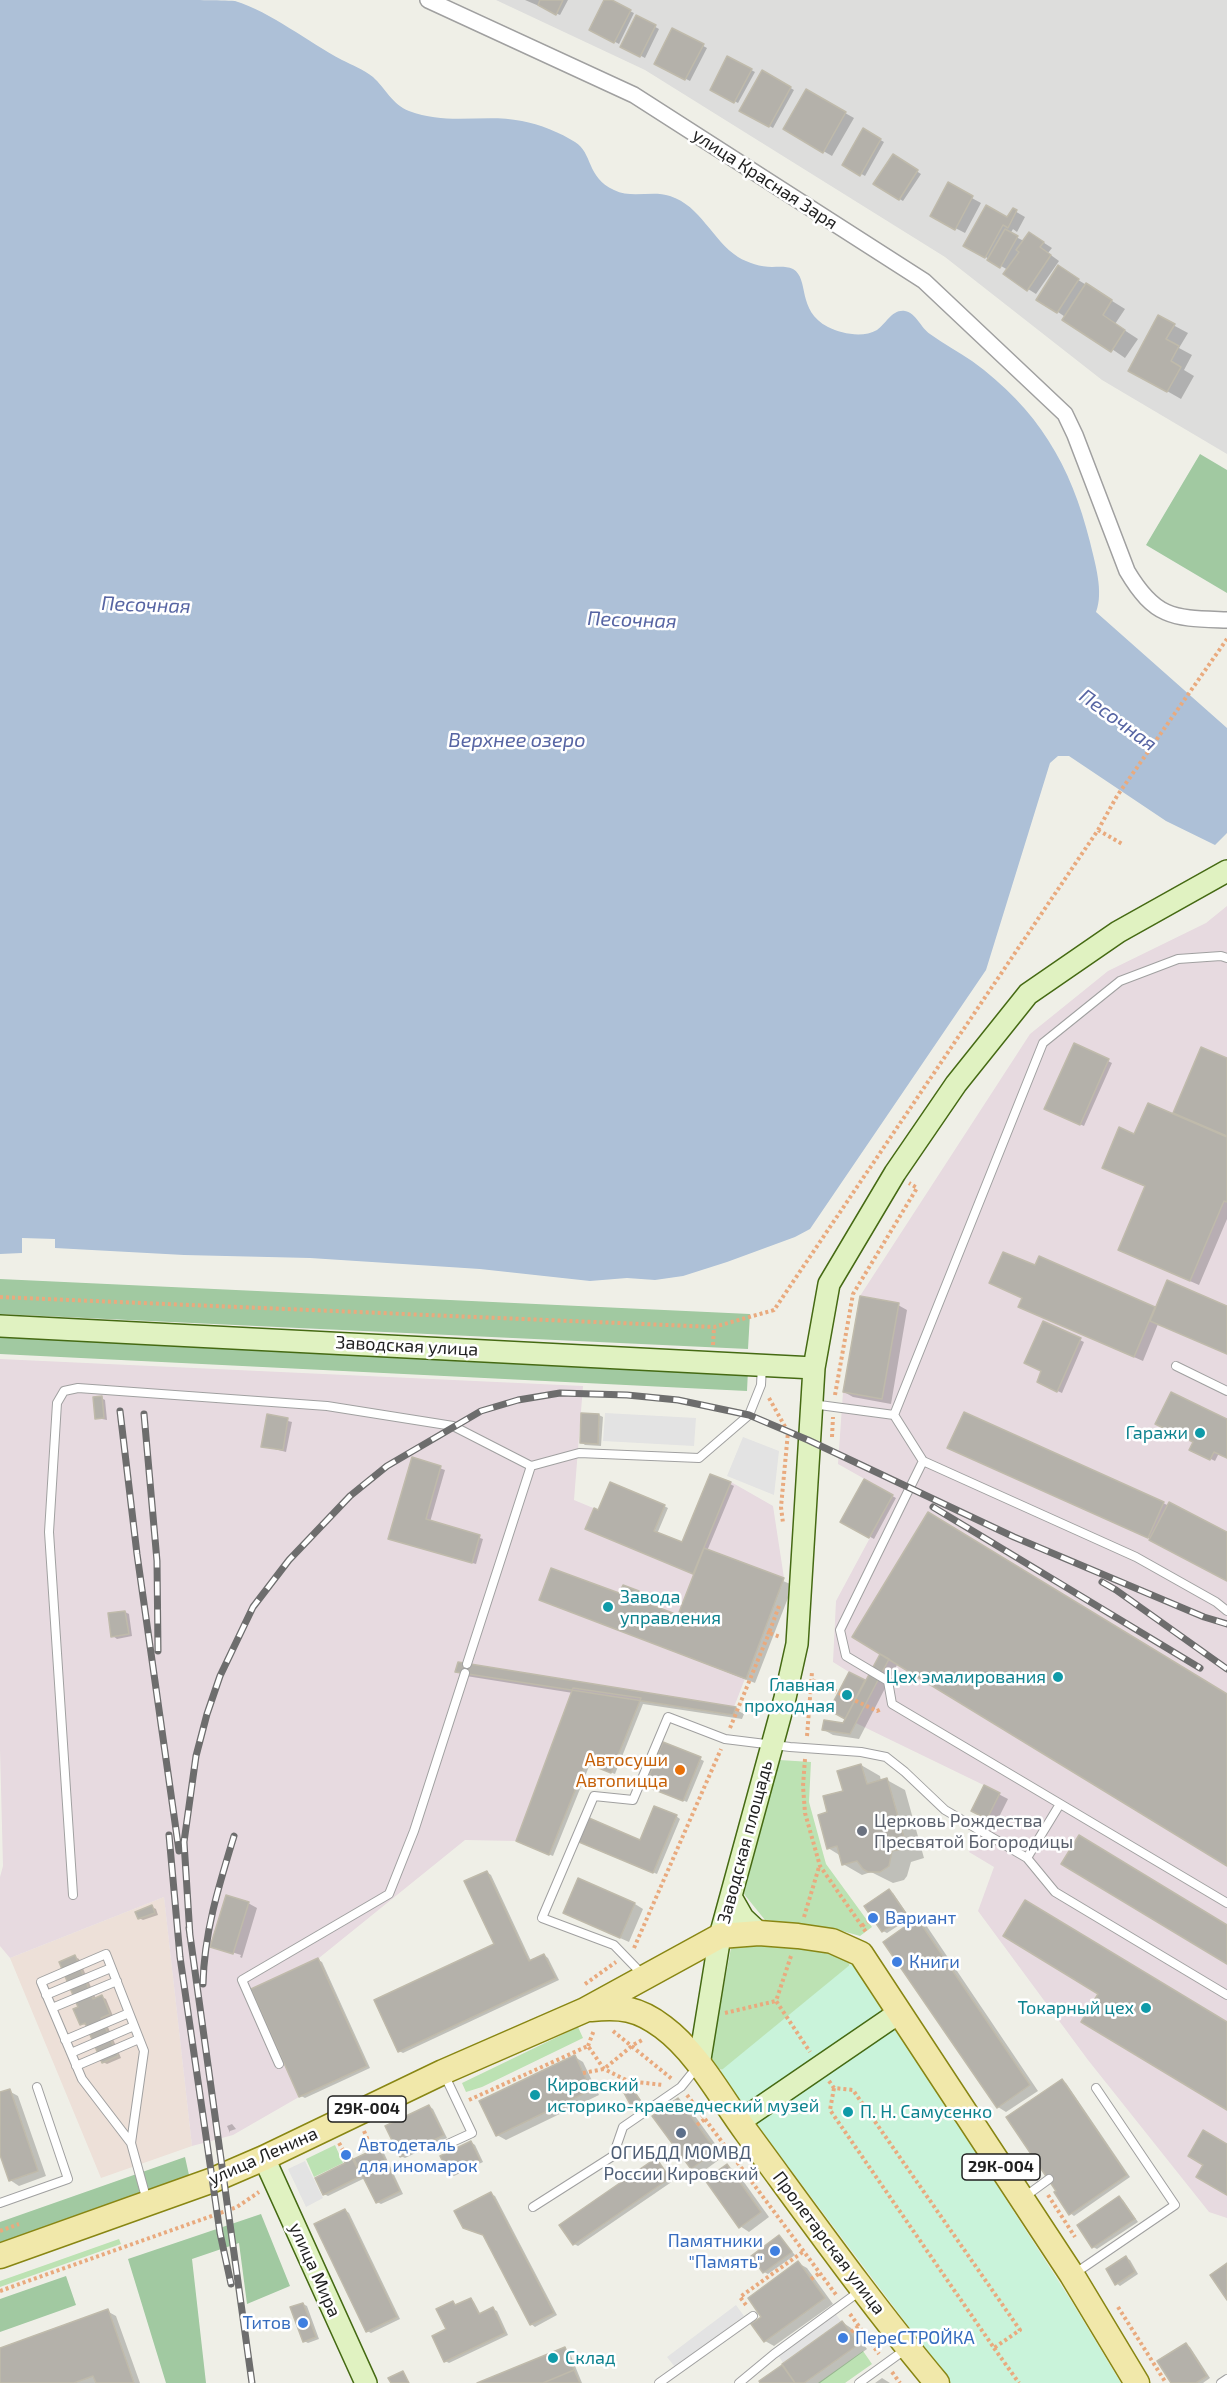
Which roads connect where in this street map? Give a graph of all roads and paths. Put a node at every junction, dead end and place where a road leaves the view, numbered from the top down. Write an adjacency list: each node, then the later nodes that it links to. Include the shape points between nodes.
1 (428, 0): 2 (street, улица Красная Заря, via 634,95 924,281 1065,414 1127,571 1151,604 1181,619)
2 (1227, 620)
3 (1227, 639): 4 (path, via 1117,796)
4 (1098, 830): 5 (path); 9 (path, via 774,1310 714,1327)
5 (1124, 845)
6 (1227, 871): 8 (main road, Заводская площадь, via 1118,932 1028,994 956,1084)
7 (1227, 958): 16 (lane, via 1178,959 1120,981 1043,1044)
8 (895, 1173): 12 (main road, Заводская площадь, via 830,1284); 17 (path, via 917,1188 854,1294 835,1394)
9 (0, 1297)
10 (0, 1326): 13 (main road, Заводская улица)
11 (1176, 1366): 14 (lane)
12 (814, 1368): 13 (main road, Заводская улица); 15 (main road, Заводская площадь)
13 (762, 1375): 19 (lane, via 749,1415 699,1458 579,1453); 20 (path, via 788,1432 781,1507)
14 (1227, 1390)
15 (811, 1404): 16 (lane); 24 (main road, Заводская площадь)
16 (894, 1415): 18 (lane)
17 (831, 1441)
18 (923, 1461): 22 (lane, via 1136,1557); 29 (lane, via 840,1630 846,1656 888,1681)
19 (531, 1466): 25 (lane); 36 (lane, via 453,1426 327,1406 64,1390 57,1403 50,1532)
20 (784, 1530)
21 (782, 1599): 23 (path)
22 (1227, 1611)
23 (767, 1632): 24 (path); 30 (path)
24 (797, 1644): 31 (main road, Заводская площадь)
25 (467, 1664)
26 (813, 1670): 28 (path)
27 (465, 1673): 63 (lane, via 414,1831 389,1894 242,1980)
28 (812, 1680): 29 (path, via 877,1711); 32 (path)
29 (892, 1704): 33 (lane)
30 (725, 1739): 31 (lane); 45 (path, via 636,1946); 45 (lane, via 668,1717 633,1800 594,1796 542,1918 614,1945)
31 (770, 1745): 32 (lane); 37 (main road, Заводская площадь)
32 (806, 1748): 34 (lane, via 886,1757 945,1810); 35 (path, via 806,1813)
33 (1060, 1804): 34 (lane); 38 (lane)
34 (1027, 1858): 50 (lane, via 1055,1892)
35 (820, 1866): 40 (path); 43 (path)
36 (73, 1895)
37 (731, 1897): 41 (main road, via 743,1918); 42 (main road, Заводская площадь)
38 (1227, 1903)
39 (873, 1918): 40 (path)
40 (862, 1926): 44 (path)
41 (759, 1933): 42 (main road, Заводская площадь / 29К-004); 43 (main road, Заводская площадь / 29К-004)
42 (720, 1936): 47 (main road, 29К-004); 64 (main road)
43 (798, 1936): 44 (main road, Заводская площадь / 29К-004); 62 (path, via 776,2001)
44 (867, 1947): 52 (main road, 29К-004)
45 (624, 1956): 47 (lane); 54 (path, via 577,1989)
46 (111, 1968): 48 (lane); 49 (lane); 49 (lane, via 106,1954 41,1982)
47 (645, 1977): 54 (main road, 29К-004)
48 (117, 1981): 51 (lane); 53 (lane)
49 (46, 1995): 51 (lane)
50 (1227, 1995)
51 (52, 2008): 59 (lane)
52 (900, 2012): 73 (main road); 83 (main road, 29К-004)
53 (129, 2013): 55 (lane); 59 (lane)
54 (589, 2020): 57 (path); 60 (path); 64 (main road, Пролетарская улица / 29К-004, via 615,2007 641,2012 664,2028); 66 (main road, улица Ленина / 29К-004)
55 (134, 2026): 58 (lane); 61 (lane)
56 (606, 2028): 69 (path, via 616,2032)
57 (600, 2029)
58 (139, 2039): 65 (lane); 76 (lane, via 144,2051)
59 (65, 2040): 61 (lane)
60 (588, 2046)
61 (71, 2053): 65 (lane)
62 (815, 2059)
63 (279, 2064)
64 (699, 2065): 69 (lane); 73 (main road, Пролетарская улица / 29К-004)
65 (76, 2066): 76 (lane)
66 (443, 2072): 78 (lane, via 472,2133); 81 (main road, улица Ленина / 29К-004)
67 (828, 2079): 70 (path)
68 (37, 2087): 84 (lane, via 68,2179)
69 (681, 2087): 72 (path); 87 (lane, via 623,2127 613,2156)
70 (834, 2088): 103 (path, via 830,2110); 103 (path, via 853,2091 1020,2330)
71 (1096, 2088): 94 (lane, via 1175,2205)
72 (705, 2119): 74 (path); 92 (path)
73 (739, 2122): 96 (main road, Пролетарская улица / 29К-004)
74 (697, 2124)
75 (363, 2131): 79 (path)
76 (131, 2143): 85 (lane)
77 (339, 2143): 80 (path)
78 (447, 2144)
79 (372, 2150)
80 (346, 2155)
81 (264, 2158): 85 (main road, улица Ленина / 29К-004); 106 (main road, улица Мира)
82 (1049, 2179): 83 (lane)
83 (1022, 2198): 94 (main road, 29К-004)
84 (0, 2203)
85 (147, 2203): 91 (main road, улица Ленина / 29К-004)
86 (237, 2207): 97 (path)
87 (533, 2207)
88 (1074, 2221): 90 (path)
89 (22, 2224): 91 (path)
90 (1067, 2225)
91 (2, 2247)
92 (804, 2250): 93 (path); 99 (path, via 740,2297)
93 (820, 2273): 95 (path); 98 (path)
94 (1072, 2275): 113 (main road, 29К-004)
95 (811, 2279)
96 (863, 2288): 98 (lane); 102 (main road, Пролетарская улица / 29К-004)
97 (0, 2291)
98 (842, 2303): 100 (path); 108 (lane)
99 (753, 2316): 107 (lane)
100 (859, 2326): 101 (path); 104 (path)
101 (851, 2332)
102 (908, 2348): 104 (lane); 111 (main road, Пролетарская улица / 29К-004)
103 (994, 2348): 112 (path)
104 (885, 2362): 109 (lane); 110 (path)
105 (1227, 2379): 114 (lane)
106 (366, 2383)
107 (659, 2383)
108 (739, 2383)
109 (859, 2383)
110 (900, 2383)
111 (937, 2383)
112 (1019, 2383)
113 (1137, 2383)
114 (1221, 2383)

